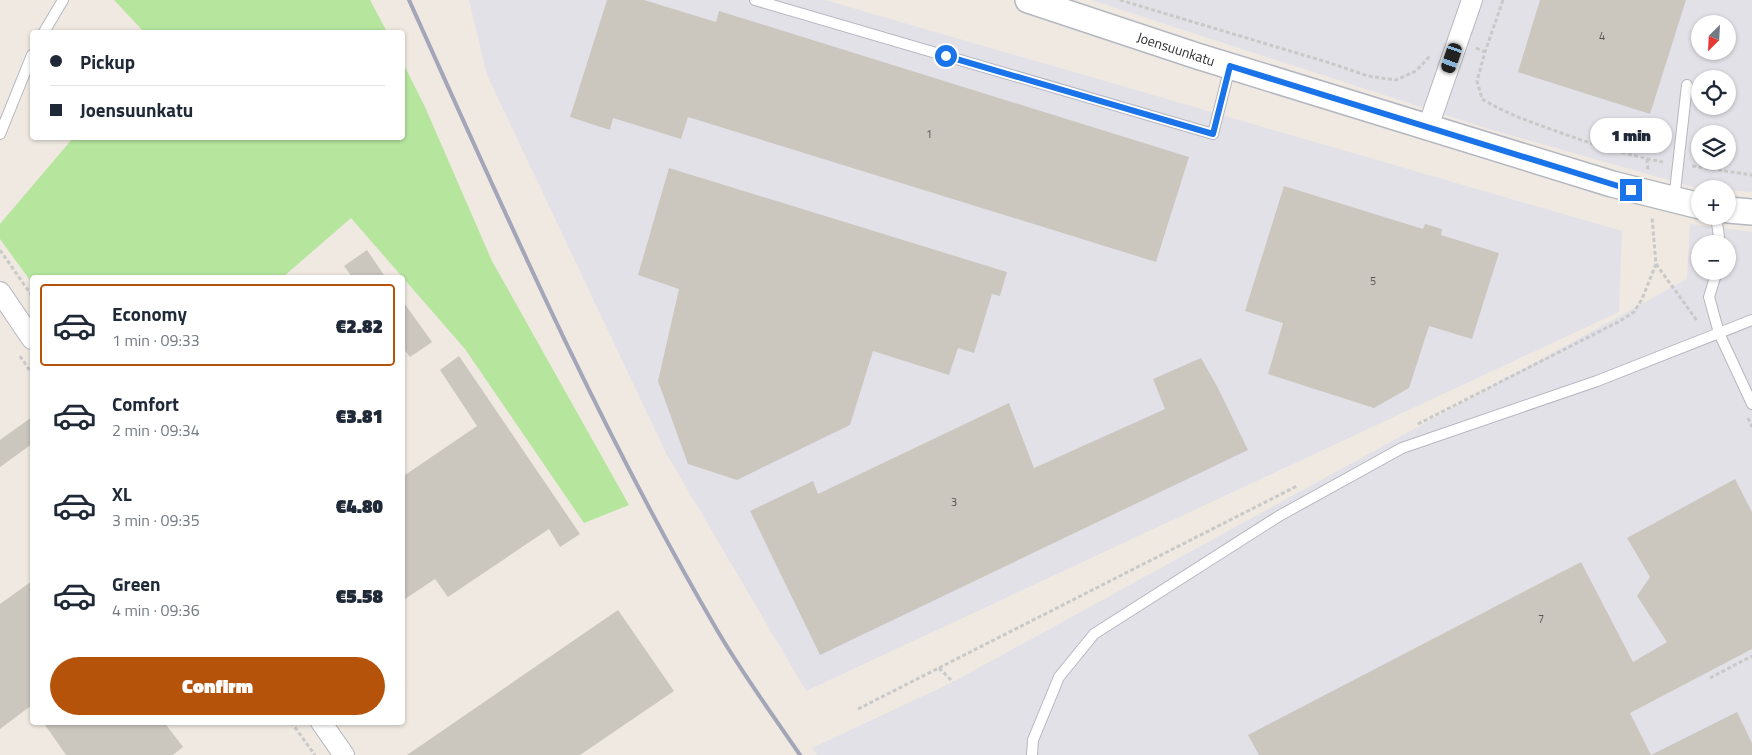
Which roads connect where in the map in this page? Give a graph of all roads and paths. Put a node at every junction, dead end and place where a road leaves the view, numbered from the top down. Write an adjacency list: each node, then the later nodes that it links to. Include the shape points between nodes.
1 (63, 0): 7 (lane)
2 (755, 0): 11 (lane, via 1213,134)
3 (1028, 0): 11 (street, Joensuunkatu)
4 (1120, 0): 8 (path, via 1368,76 1396,80 1416,71 1441,37)
5 (1472, 0): 8 (street)
6 (1503, 0): 9 (path)
7 (45, 30)
8 (1458, 41): 9 (path); 13 (street)
9 (1484, 52): 15 (path, via 1477,81 1482,99 1538,125)
10 (30, 60): 14 (lane)
11 (1230, 66): 13 (street, Joensuunkatu)
12 (1687, 85): 16 (lane)
13 (1428, 127): 18 (street, Joensuunkatu)
14 (0, 134)
15 (1646, 159): 16 (path); 18 (path)
16 (1678, 164): 17 (path); 18 (lane)
17 (1752, 175)
18 (1662, 198): 19 (street, Joensuunkatu); 30 (path, via 1656,264 1634,312)
19 (1691, 204)
20 (1736, 211): 21 (street)
21 (1752, 212)
22 (0, 250): 25 (path)
23 (1714, 280): 27 (lane, via 1709,298)
24 (0, 292): 28 (street)
25 (30, 293)
26 (1752, 320): 27 (lane)
27 (1719, 333): 29 (lane); 41 (lane, via 1597,381 1402,448 1279,516 1094,634 1059,677 1033,740)
28 (30, 336)
29 (1752, 404)
30 (1416, 425)
31 (1301, 484): 33 (path)
32 (1752, 656): 34 (path)
33 (939, 668): 35 (path); 36 (path)
34 (1710, 678)
35 (952, 682)
36 (858, 709)
37 (293, 725): 39 (path)
38 (323, 725): 40 (street)
39 (315, 755)
40 (344, 755)
41 (1032, 755)

